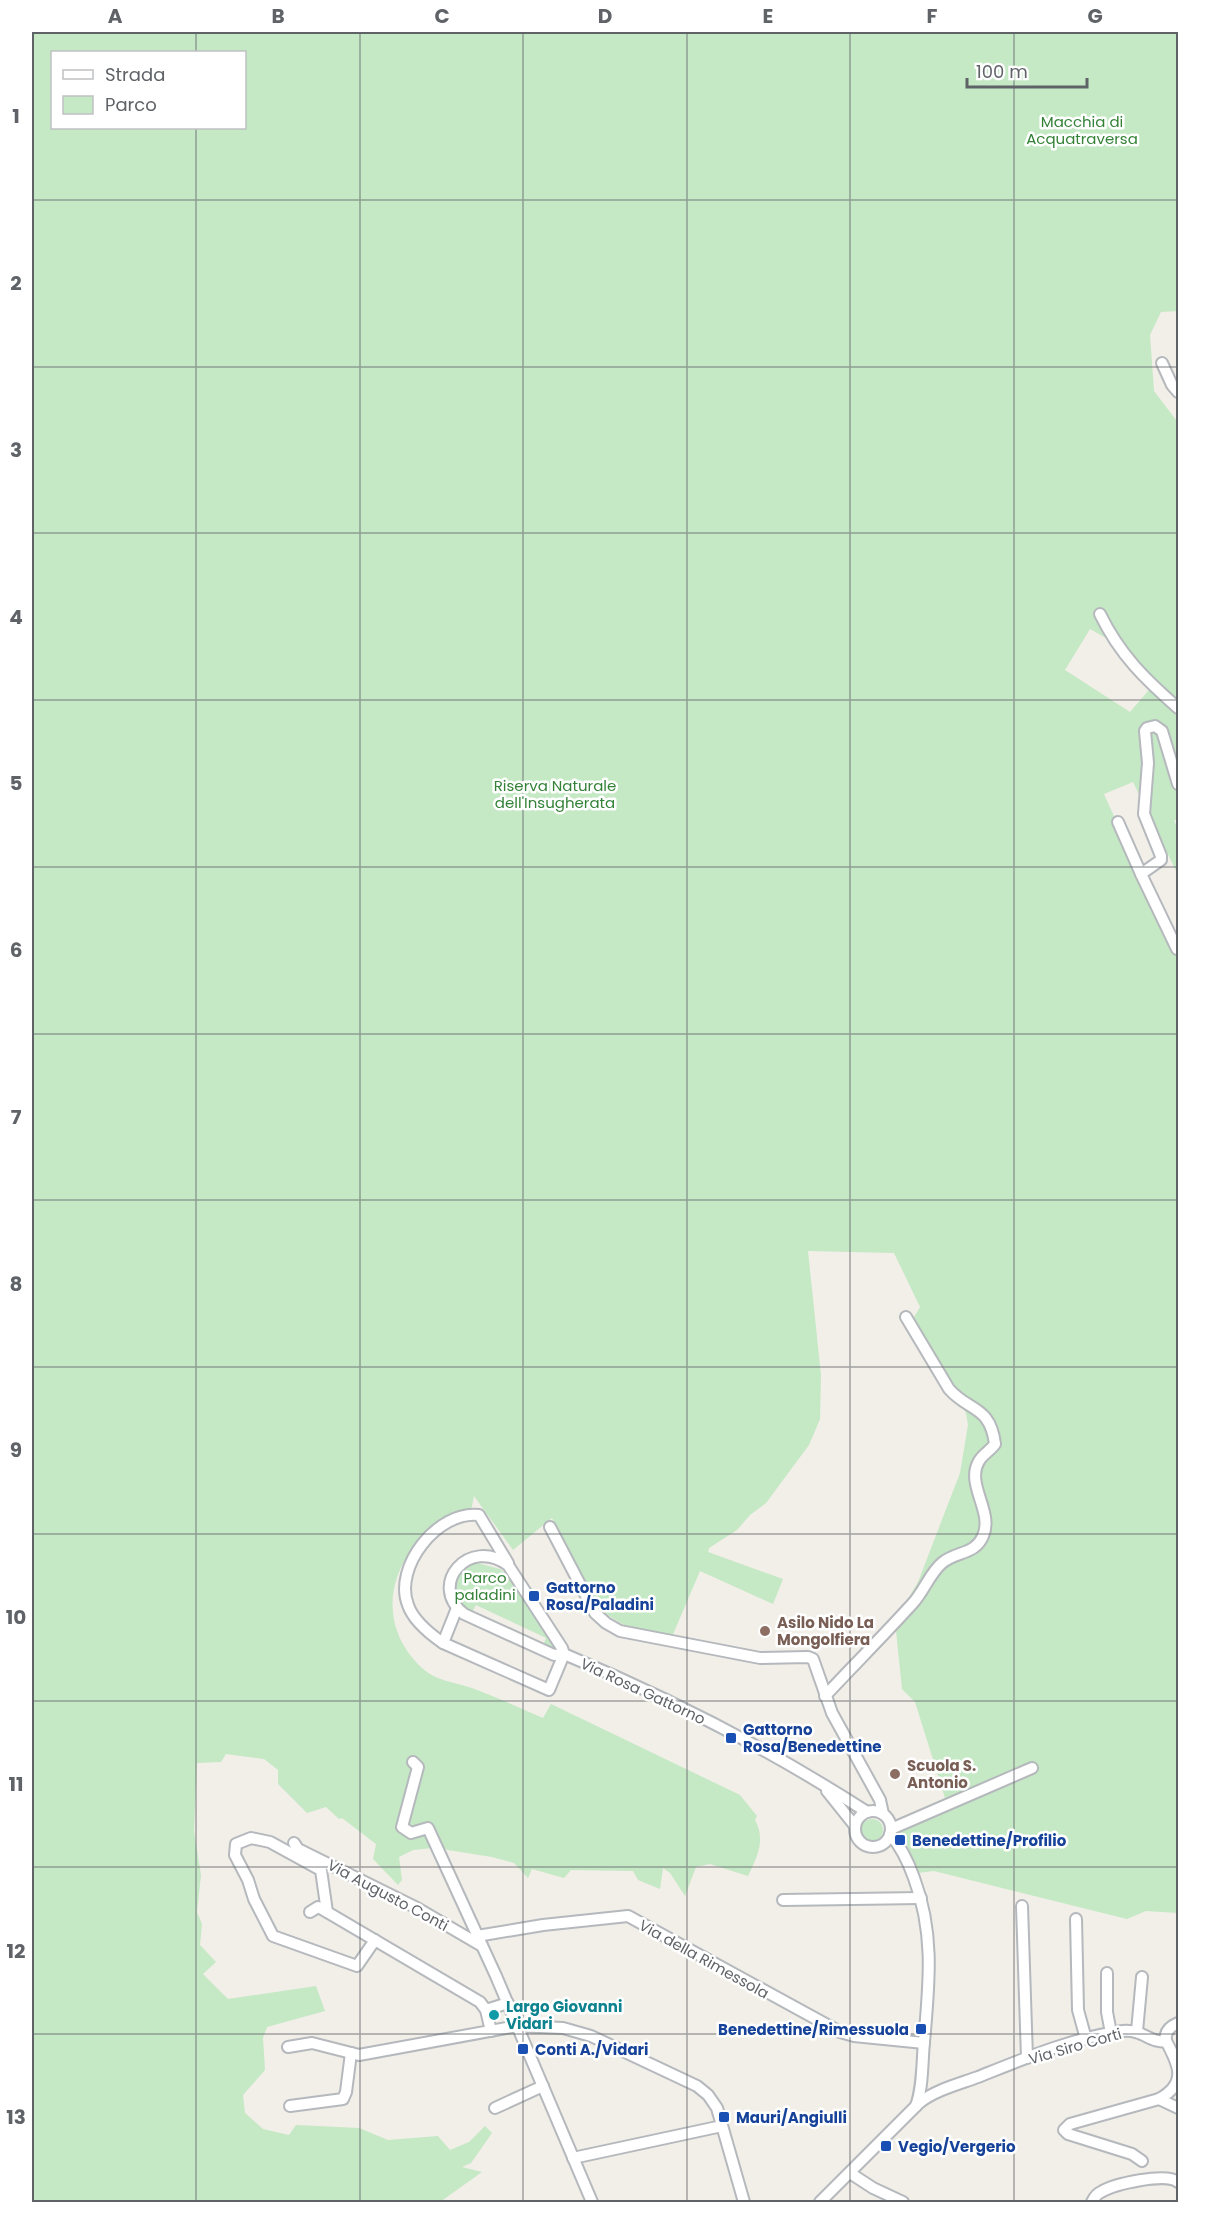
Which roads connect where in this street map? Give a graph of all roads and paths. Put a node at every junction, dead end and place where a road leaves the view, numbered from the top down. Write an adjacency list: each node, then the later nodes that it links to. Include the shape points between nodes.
1 (1162, 363): 2 (street)
2 (1179, 392)
3 (1100, 614): 4 (street, via 1138,672)
4 (1179, 708)
5 (1179, 784): 7 (street, via 1162,731 1155,726 1148,728 1144,814 1161,860)
6 (1118, 822): 7 (street)
7 (1141, 874): 8 (street)
8 (1177, 949)
9 (906, 1317): 15 (street, via 949,1389 981,1412 991,1428 995,1444 978,1461 976,1476 985,1532 972,1550 940,1564 913,1602)
10 (550, 1527): 15 (street, via 592,1609 611,1626 626,1633 749,1656 810,1658 817,1666)
11 (512, 1569): 12 (street, via 488,1556 462,1563 450,1586); 13 (street, Via Rosa Gattorno, via 479,1515 454,1519 427,1538 412,1562 406,1598 414,1615); 14 (street, Via Rosa Gattorno)
12 (457, 1608): 13 (street); 14 (street, Via Rosa Gattorno, via 554,1655)
13 (443, 1643): 14 (street, via 549,1690)
14 (564, 1654): 18 (street, Via Rosa Gattorno, via 670,1701)
15 (825, 1696): 20 (street, via 880,1800)
16 (413, 1762): 31 (street, Via Augusto Conti, via 418,1767 402,1827 411,1833 428,1828)
17 (1032, 1768): 22 (street)
18 (816, 1780): 19 (street, Via Rosa Gattorno); 21 (street, Via Rosa Gattorno)
19 (867, 1812): 20 (street); 21 (street)
20 (883, 1814): 22 (street)
21 (855, 1826): 22 (street, via 856,1837 868,1847 882,1844)
22 (890, 1831): 24 (street, via 903,1850)
23 (294, 1844): 31 (street, Via Augusto Conti)
24 (921, 1898): 25 (street); 43 (street, via 930,1954)
25 (783, 1900)
26 (1022, 1906): 46 (street)
27 (310, 1912): 28 (street, via 318,1907)
28 (327, 1912): 30 (street); 30 (street, via 320,1868 266,1840 251,1838 236,1844 235,1855 273,1936 357,1966)
29 (1076, 1919): 41 (street, via 1078,2010)
30 (375, 1940): 35 (street, via 482,2003)
31 (480, 1941): 34 (street, Via Augusto Conti); 43 (street, Via della Rimessola, via 543,1925 628,1916 835,2030 854,2036)
32 (1107, 1973): 40 (street)
33 (1142, 1977): 39 (street)
34 (508, 2003): 35 (street); 37 (street, Via Augusto Conti)
35 (486, 2010): 38 (street)
36 (1179, 2023): 42 (street, via 1168,2030)
37 (517, 2026): 38 (street); 47 (street); 53 (street, via 584,2033 697,2085 716,2104)
38 (491, 2031): 45 (street, via 359,2055)
39 (1137, 2031): 40 (street, Via Siro Corti); 42 (street, Via Siro Corti, via 1158,2042)
40 (1111, 2033): 41 (street, Via Siro Corti)
41 (1086, 2039): 46 (street, Via Siro Corti)
42 (1166, 2041): 48 (street, via 1178,2082)
43 (924, 2043): 50 (street)
44 (288, 2048): 45 (street, via 312,2043)
45 (351, 2053): 49 (street, via 343,2099)
46 (1027, 2058): 50 (street, Via Siro Corti, via 934,2094)
47 (543, 2086): 51 (street); 54 (street)
48 (1159, 2099): 52 (street); 55 (street, via 1075,2123 1064,2130)
49 (290, 2106)
50 (916, 2106): 56 (street, Via Siro Corti)
51 (495, 2108)
52 (1179, 2108)
53 (722, 2126): 54 (street); 59 (street)
54 (573, 2158): 58 (street)
55 (1142, 2161)
56 (850, 2173): 60 (street, Via Siro Corti); 61 (street)
57 (1179, 2182): 62 (street, via 1163,2177 1130,2183 1102,2191)
58 (592, 2202)
59 (744, 2202)
60 (820, 2202)
61 (903, 2202)
62 (1092, 2202)

